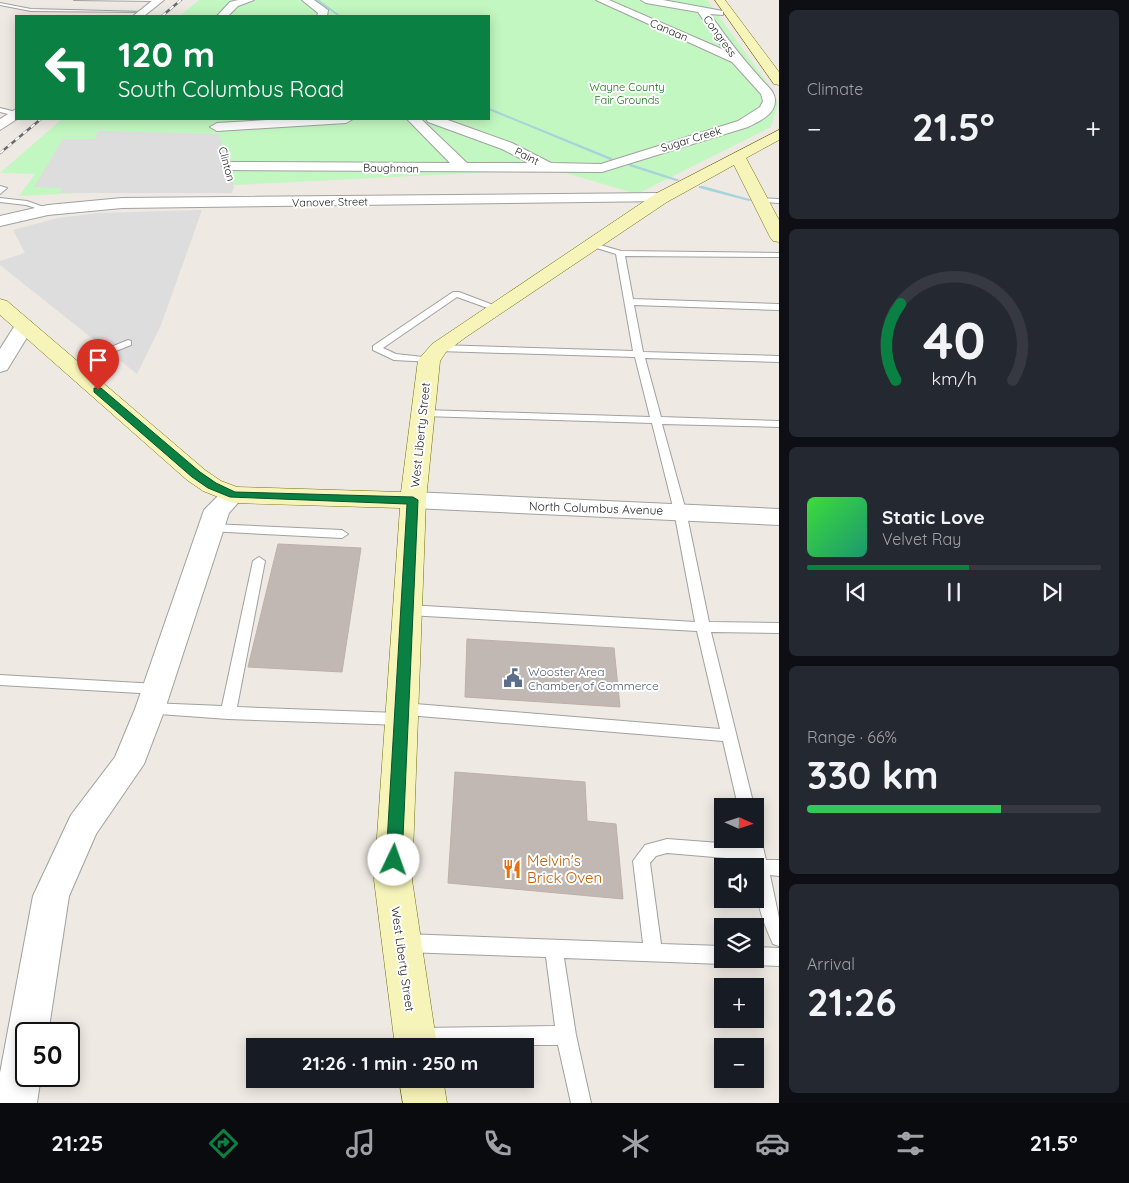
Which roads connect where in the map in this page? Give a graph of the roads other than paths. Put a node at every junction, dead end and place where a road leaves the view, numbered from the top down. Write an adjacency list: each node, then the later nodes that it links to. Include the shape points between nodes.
1 (76, 0): 2 (lane)
2 (158, 0): 10 (street)
3 (249, 0): 12 (street, via 234,4)
4 (307, 0): 13 (street, via 324,12)
5 (601, 0): 14 (street, Canaan)
6 (646, 0): 9 (street)
7 (720, 0): 11 (main road)
8 (0, 4): 10 (lane, via 31,10)
9 (703, 12): 11 (street); 14 (street, Congress)
10 (141, 14)
11 (730, 14): 15 (main road)
12 (223, 15)
13 (322, 15)
14 (737, 60): 15 (street); 28 (street, Sugar Creek, via 767,93 766,109 757,117 602,168)
15 (764, 60): 16 (main road)
16 (778, 78)
17 (0, 110): 18 (lane)
18 (15, 113)
19 (15, 114): 24 (street)
20 (314, 120): 23 (street)
21 (415, 120): 27 (street)
22 (436, 120): 28 (street, Paint, via 507,146)
23 (216, 123): 29 (street, Clinton)
24 (0, 126)
25 (779, 134): 26 (main road)
26 (738, 157): 32 (main road); 35 (main road)
27 (464, 169): 28 (street, Baughman); 29 (street, Baughman)
28 (552, 169): 33 (street, Paint)
29 (231, 172): 33 (street, Vanover Street); 37 (street, Vanover Street, via 122,203)
30 (0, 188): 31 (lane, via 3,188)
31 (0, 192)
32 (661, 198): 33 (street, Vanover Street); 40 (main road)
33 (620, 199)
34 (0, 200): 37 (lane)
35 (760, 200): 36 (lane); 39 (main road)
36 (779, 201)
37 (48, 210): 38 (street, Vanover Street)
38 (0, 221)
39 (779, 237)
40 (593, 244): 41 (lane); 46 (main road)
41 (620, 252): 42 (lane); 43 (lane)
42 (779, 255)
43 (629, 302): 45 (lane); 50 (lane)
44 (0, 305): 47 (main road)
45 (779, 307)
46 (496, 308): 49 (main road); 49 (lane, via 456,294 376,348 394,357)
47 (24, 326): 52 (street); 53 (main road)
48 (128, 343): 53 (lane)
49 (434, 354): 50 (lane); 54 (main road, West Liberty Street)
50 (640, 355): 51 (lane); 55 (lane)
51 (779, 359)
52 (0, 366)
53 (70, 366): 57 (main road, via 196,475)
54 (424, 413): 55 (lane); 58 (main road, West Liberty Street)
55 (657, 419): 56 (lane); 59 (lane)
56 (779, 424)
57 (233, 495): 58 (main road); 61 (street, via 217,510)
58 (413, 500): 59 (street, North Columbus Avenue); 64 (main road, West Liberty Street)
59 (680, 511): 60 (street, North Columbus Avenue); 65 (lane)
60 (779, 517)
61 (211, 528): 62 (lane); 68 (street)
62 (342, 534)
63 (259, 561): 69 (lane)
64 (408, 610): 65 (lane); 70 (main road, West Liberty Street)
65 (703, 627): 66 (lane); 71 (lane)
66 (779, 628)
67 (0, 680): 68 (lane)
68 (153, 699): 69 (lane); 82 (street, via 128,764 83,825 51,896)
69 (228, 713): 70 (lane)
70 (403, 714): 71 (lane); 76 (main road, West Liberty Street, via 393,880)
71 (730, 736): 72 (lane)
72 (744, 798)
73 (757, 853): 74 (lane); 75 (lane, via 769,916); 78 (lane, via 667,846 651,850 641,861)
74 (779, 868)
75 (779, 938)
76 (400, 943): 77 (lane); 84 (main road, West Liberty Street)
77 (554, 948): 78 (lane); 83 (lane)
78 (652, 952): 79 (lane)
79 (714, 955)
80 (764, 956): 81 (lane)
81 (779, 957)
82 (30, 1022)
83 (566, 1035): 85 (lane); 90 (lane)
84 (415, 1038)
85 (534, 1039)
86 (19, 1087): 88 (street)
87 (422, 1088): 89 (main road, West Liberty Street)
88 (16, 1103)
89 (424, 1103)
90 (581, 1103)

